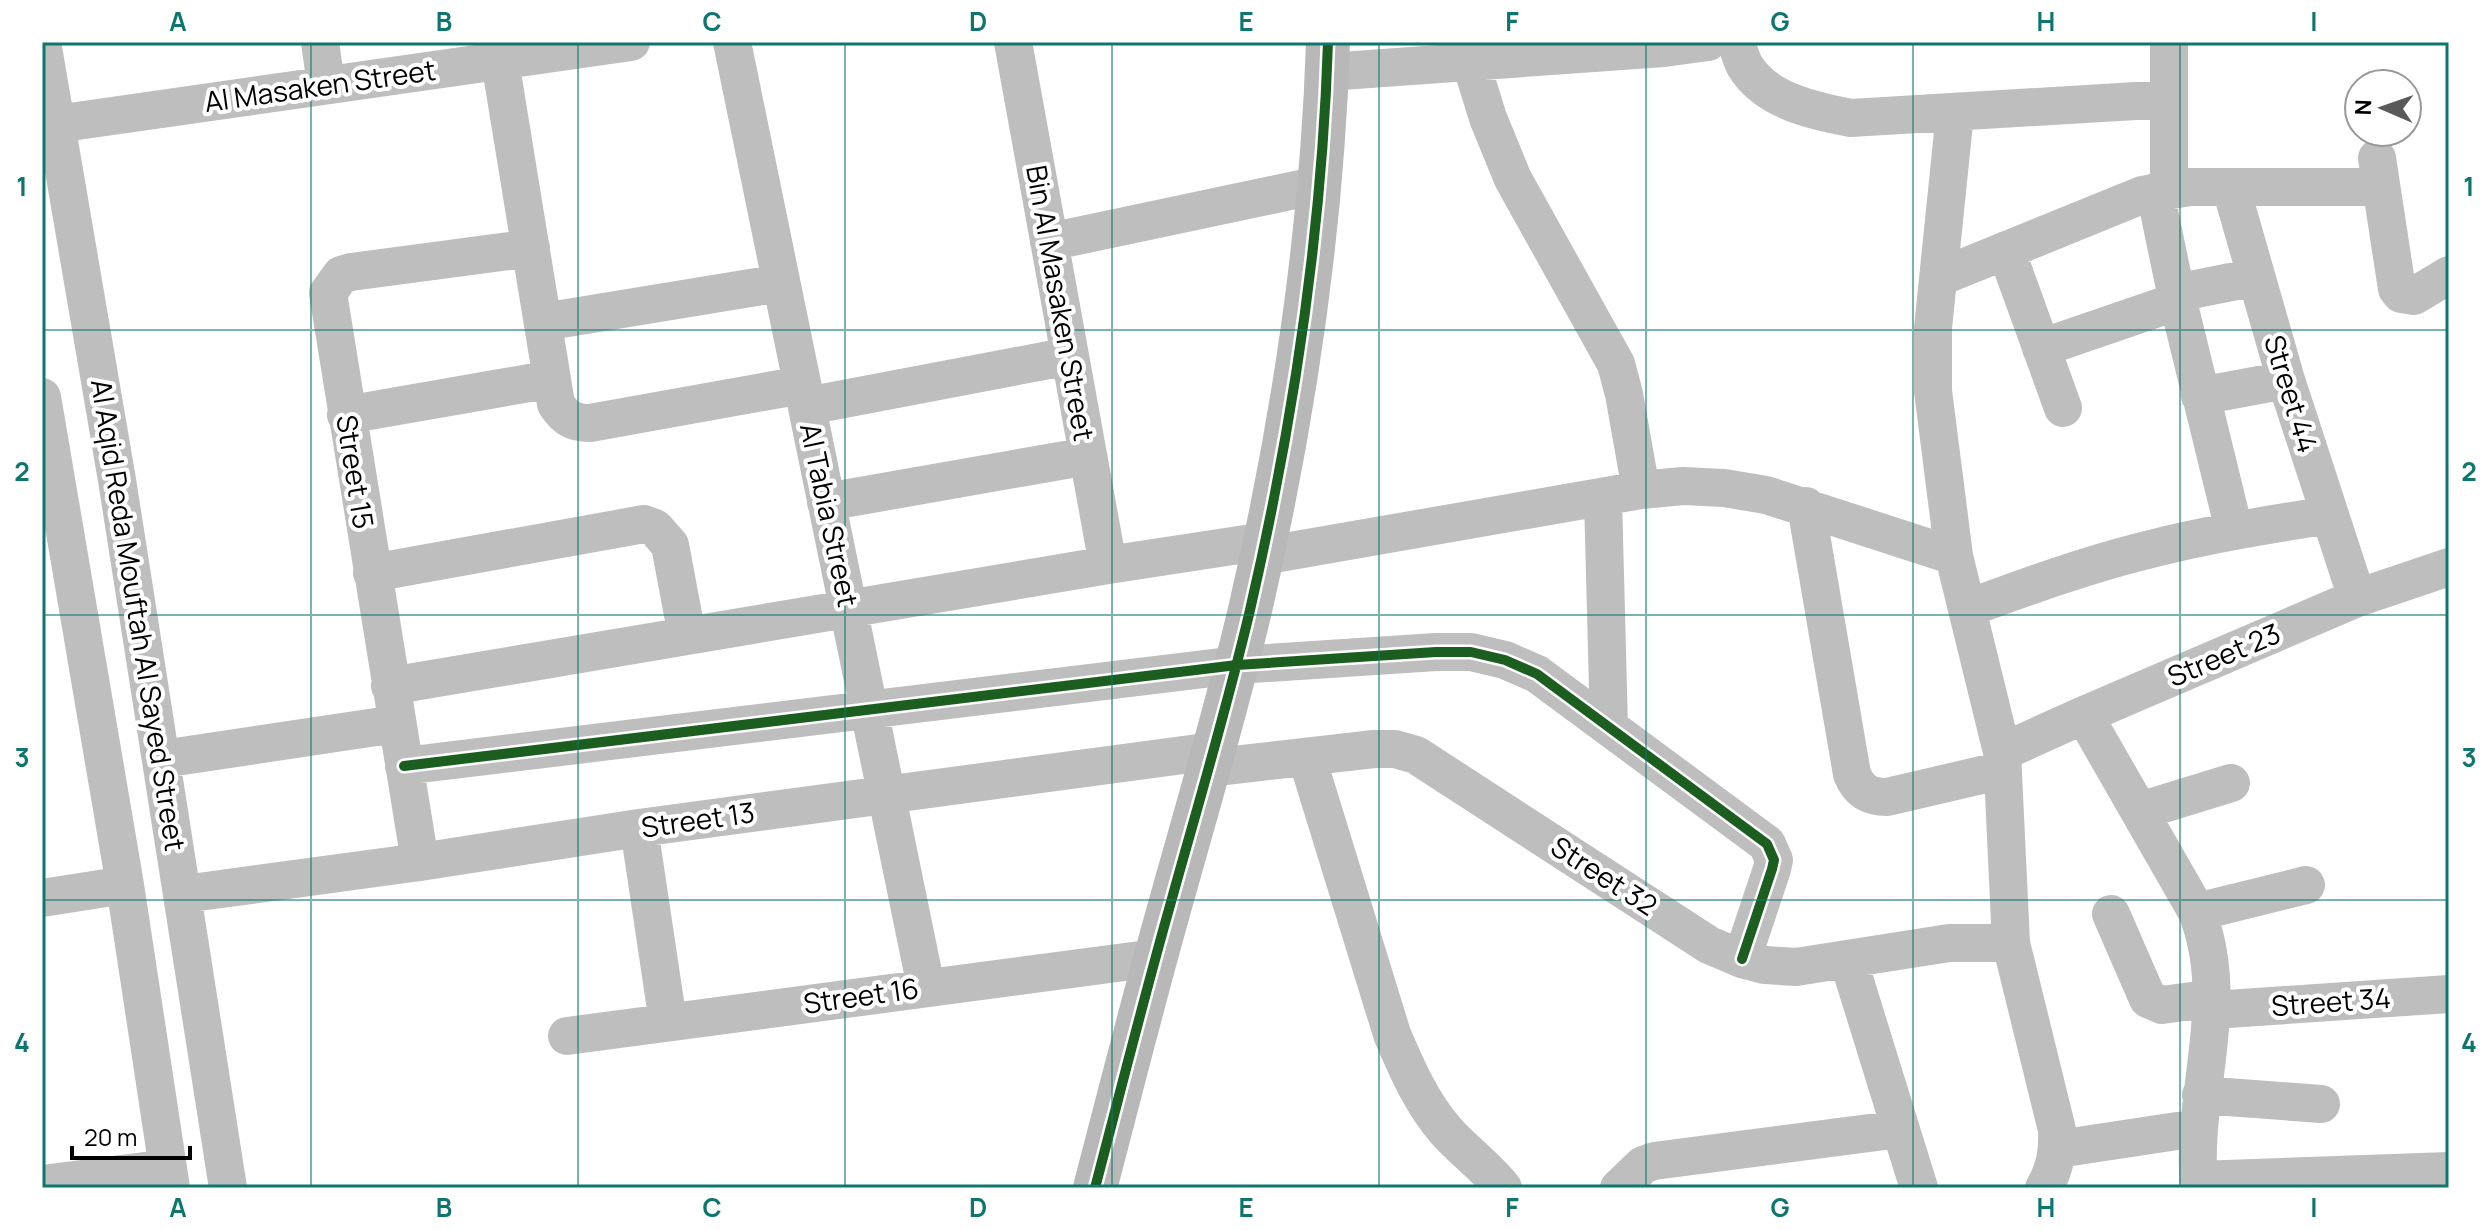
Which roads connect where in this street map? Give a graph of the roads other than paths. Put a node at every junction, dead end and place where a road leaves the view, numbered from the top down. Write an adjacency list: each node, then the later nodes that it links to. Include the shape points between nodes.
1 (42, 42): 17 (street, Al Aqid Reda Mouftah Al Sayed Street)
2 (320, 42): 14 (street)
3 (631, 42): 9 (street, Al Masaken Street)
4 (732, 42): 27 (street, Al Tabia Street)
5 (1013, 42): 21 (street, Bin Al Masaken Street)
6 (1708, 42): 13 (street)
7 (1736, 42): 16 (street, via 1744,65 1761,85 1818,112 1851,118)
8 (2169, 42): 15 (street)
9 (560, 47): 12 (street, Al Masaken Street)
10 (440, 55): 12 (street, Al Masaken Street); 14 (street, Al Masaken Street)
11 (1328, 57): 13 (street); 18 (street)
12 (500, 61): 22 (street)
13 (1471, 63): 42 (street, via 1513,179 1616,364)
14 (326, 85): 17 (street, Al Masaken Street)
15 (2169, 99): 16 (street); 20 (street)
16 (1955, 113): 26 (street)
17 (56, 124): 40 (street, Al Aqid Reda Mouftah Al Sayed Street)
18 (1319, 185): 21 (street); 48 (street, via 1297,364)
19 (2231, 188): 20 (street); 24 (street, via 2378,172 2397,289 2414,296); 25 (street, Street 44)
20 (2162, 191): 23 (street); 28 (street)
21 (1049, 242): 31 (street, Bin Al Masaken Street)
22 (531, 248): 29 (street); 38 (street, Street 15, via 341,275 328,293)
23 (2006, 250): 26 (street); 30 (street)
24 (2449, 275)
25 (2256, 277): 28 (street); 33 (street, Street 44)
26 (1938, 278): 49 (street, via 1931,358)
27 (781, 283): 29 (street); 34 (street, Al Tabia Street)
28 (2177, 297): 30 (street); 35 (street)
29 (543, 322): 32 (street)
30 (2041, 348): 37 (street)
31 (1070, 356): 34 (street); 39 (street, Bin Al Masaken Street)
32 (552, 379): 34 (street, via 562,413 569,420 590,423); 38 (street)
33 (2286, 380): 35 (street); 46 (street, Street 44)
34 (804, 395): 44 (street, Al Tabia Street)
35 (2200, 396): 47 (street)
36 (42, 397): 41 (street, Al Aqid Reda Mouftah Al Sayed Street)
37 (2063, 408)
38 (346, 415): 52 (street, Street 15)
39 (1088, 456): 44 (street); 50 (street, Bin Al Masaken Street)
40 (117, 480): 41 (street); 64 (street, Al Aqid Reda Mouftah Al Sayed Street)
41 (58, 490): 73 (street, Al Aqid Reda Mouftah Al Sayed Street)
42 (1641, 490): 43 (street); 45 (street, via 1724,488)
43 (1603, 498): 48 (street); 62 (street)
44 (826, 502): 55 (street, Al Tabia Street)
45 (1806, 506): 49 (street); 66 (street, Street 23, via 1857,785 1875,797 1887,797)
46 (2329, 515): 47 (street); 53 (street, Street 44)
47 (2234, 530): 54 (street, via 2144,550)
48 (1264, 548): 50 (street); 57 (street)
49 (1954, 556): 54 (street)
50 (1108, 565): 55 (street)
51 (2449, 567): 53 (street, Street 23)
52 (372, 573): 56 (street, via 644,524 670,545); 58 (street, Street 15)
53 (2357, 598): 60 (street, Street 23)
54 (1969, 608): 66 (street)
55 (848, 609): 56 (street); 59 (street, Al Tabia Street)
56 (687, 636): 58 (street)
57 (1237, 665): 59 (street); 62 (street, via 1471,652 1537,674); 65 (street)
58 (390, 686): 61 (street, Street 15)
59 (869, 709): 67 (street); 69 (street, Al Tabia Street)
60 (2084, 715): 66 (street, Street 23); 70 (street)
61 (396, 724): 64 (street); 67 (street, Street 15)
62 (1609, 727): 81 (street, via 1767,844 1774,860)
63 (1307, 758): 65 (street, Street 32); 81 (street, Street 32, via 1374,749 1416,755 1709,945); 98 (street, via 1387,1020 1407,1069 1424,1103)
64 (162, 759): 75 (street, Al Aqid Reda Mouftah Al Sayed Street)
65 (1210, 760): 69 (street, Street 13); 80 (street)
66 (2003, 761): 79 (street)
67 (404, 766): 72 (street, Street 15)
68 (2231, 783): 70 (street)
69 (886, 794): 71 (street, Street 13); 83 (street, Al Tabia Street)
70 (2140, 811): 77 (street)
71 (639, 828): 72 (street, Street 13); 86 (street)
72 (420, 862): 75 (street, Street 13)
73 (125, 885): 76 (street); 93 (street, Al Aqid Reda Mouftah Al Sayed Street)
74 (2306, 885): 77 (street)
75 (184, 894): 96 (street, Al Aqid Reda Mouftah Al Sayed Street)
76 (42, 898)
77 (2197, 912): 85 (street, via 2211,967)
78 (2111, 914): 85 (street, Street 34, via 2148,999 2162,1005)
79 (2011, 943): 82 (street, Street 32, via 1949,943); 91 (street)
80 (1155, 958): 83 (street, Street 16); 97 (street)
81 (1742, 959): 82 (street, Street 32, via 1796,967)
82 (1848, 959): 90 (street)
83 (926, 987): 86 (street, Street 16)
84 (2449, 994): 85 (street, Street 34)
85 (2213, 1004): 89 (street)
86 (668, 1022): 87 (street, Street 16)
87 (567, 1036)
88 (2321, 1104): 89 (street)
89 (2199, 1111): 91 (street); 95 (street)
90 (1900, 1129): 99 (street, via 1654,1161); 100 (street)
91 (2058, 1149): 101 (street)
92 (2449, 1171): 95 (street)
93 (169, 1178): 94 (street)
94 (42, 1184)
95 (2199, 1184)
96 (228, 1188)
97 (1095, 1188)
98 (1503, 1188)
99 (1619, 1188)
100 (1919, 1188)
101 (2044, 1188)

